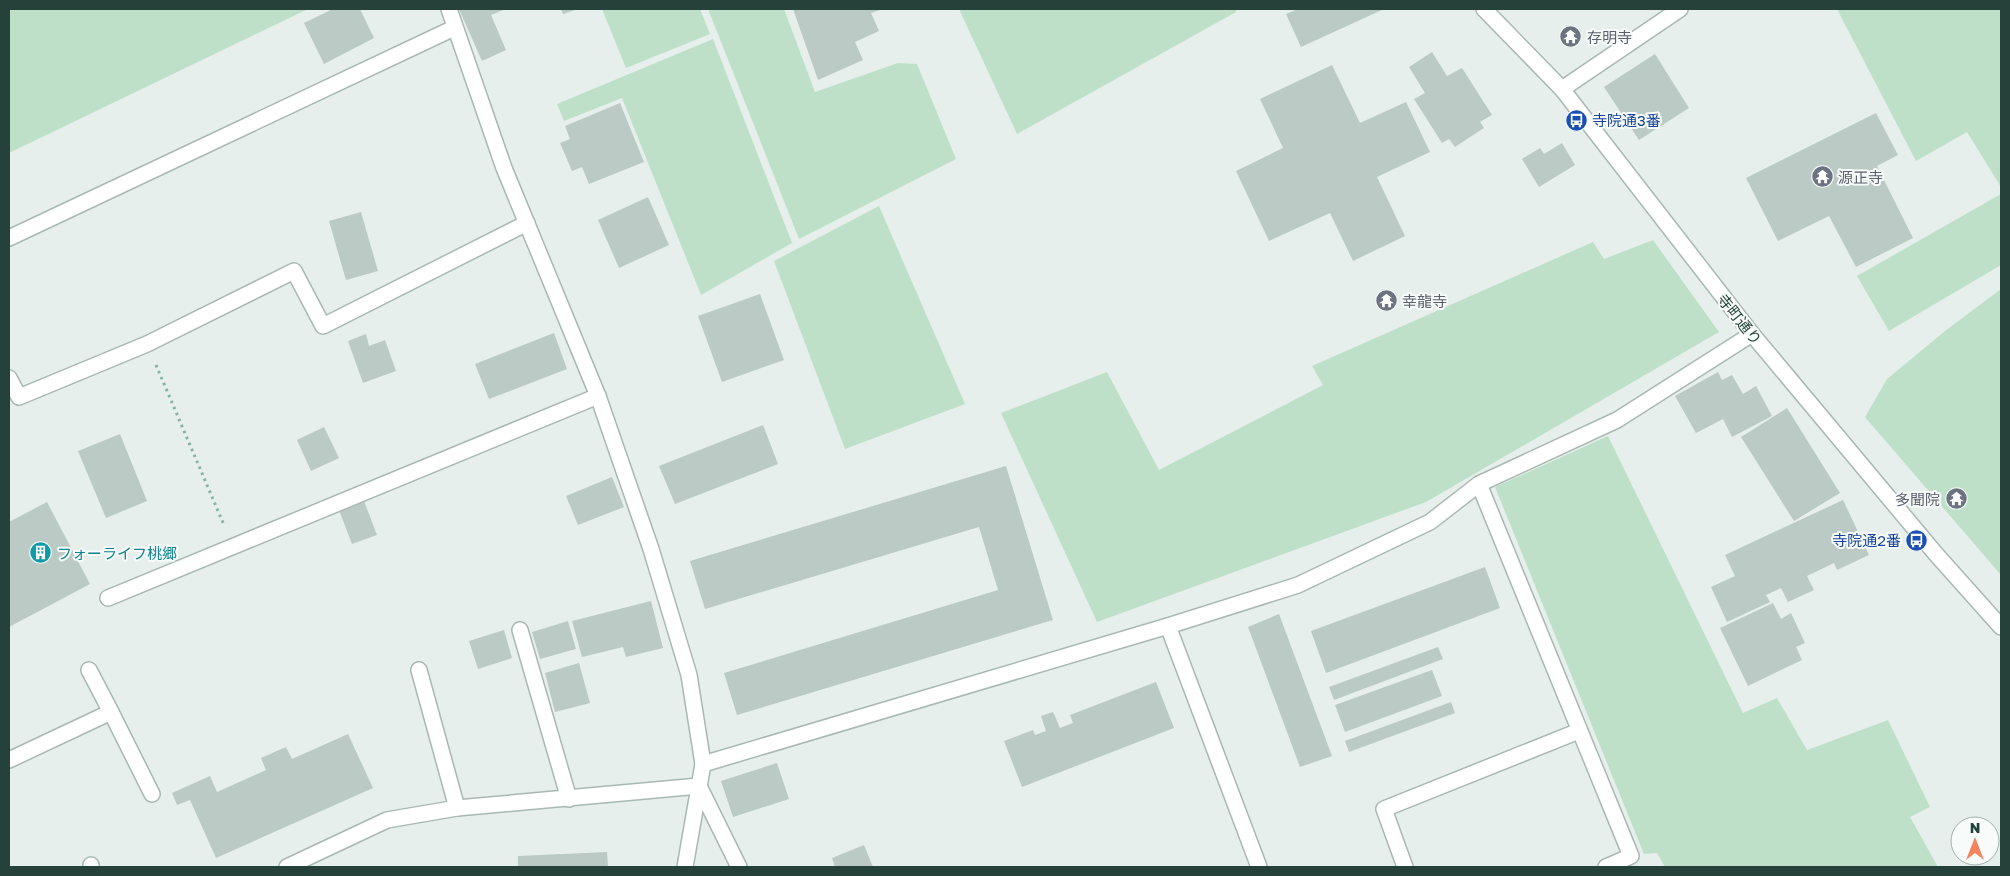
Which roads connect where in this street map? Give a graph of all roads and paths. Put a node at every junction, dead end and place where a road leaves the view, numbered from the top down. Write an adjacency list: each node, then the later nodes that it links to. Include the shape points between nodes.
1 (449, 9): 4 (street)
2 (1484, 9): 5 (street, 寺町通り)
3 (1680, 9): 5 (street)
4 (454, 28): 6 (street, via 504,168); 7 (street)
5 (1562, 89): 8 (street, 寺町通り)
6 (528, 223): 9 (street, via 323,326 294,271); 11 (street)
7 (9, 238)
8 (1752, 334): 12 (street, via 1617,420); 16 (street, 寺町通り)
9 (147, 344): 10 (street, via 18,397); 13 (path)
10 (9, 378)
11 (598, 396): 13 (street); 23 (street, via 652,549 689,675)
12 (1480, 484): 15 (street, via 1430,522 1298,585); 21 (street)
13 (233, 547): 14 (street)
14 (108, 598)
15 (1168, 626): 23 (street); 31 (street)
16 (2001, 627)
17 (520, 630): 26 (street)
18 (89, 670): 20 (street)
19 (419, 670): 27 (street)
20 (110, 712): 22 (street); 25 (street)
21 (1579, 731): 32 (street, via 1384,809); 33 (street, via 1631,856)
22 (9, 760)
23 (704, 764): 24 (street)
24 (699, 786): 26 (street); 29 (street); 30 (street)
25 (152, 794)
26 (569, 799): 27 (street)
27 (457, 808): 28 (street, via 387,820)
28 (287, 867)
29 (685, 867)
30 (739, 867)
31 (1259, 867)
32 (1405, 867)
33 (1606, 867)

